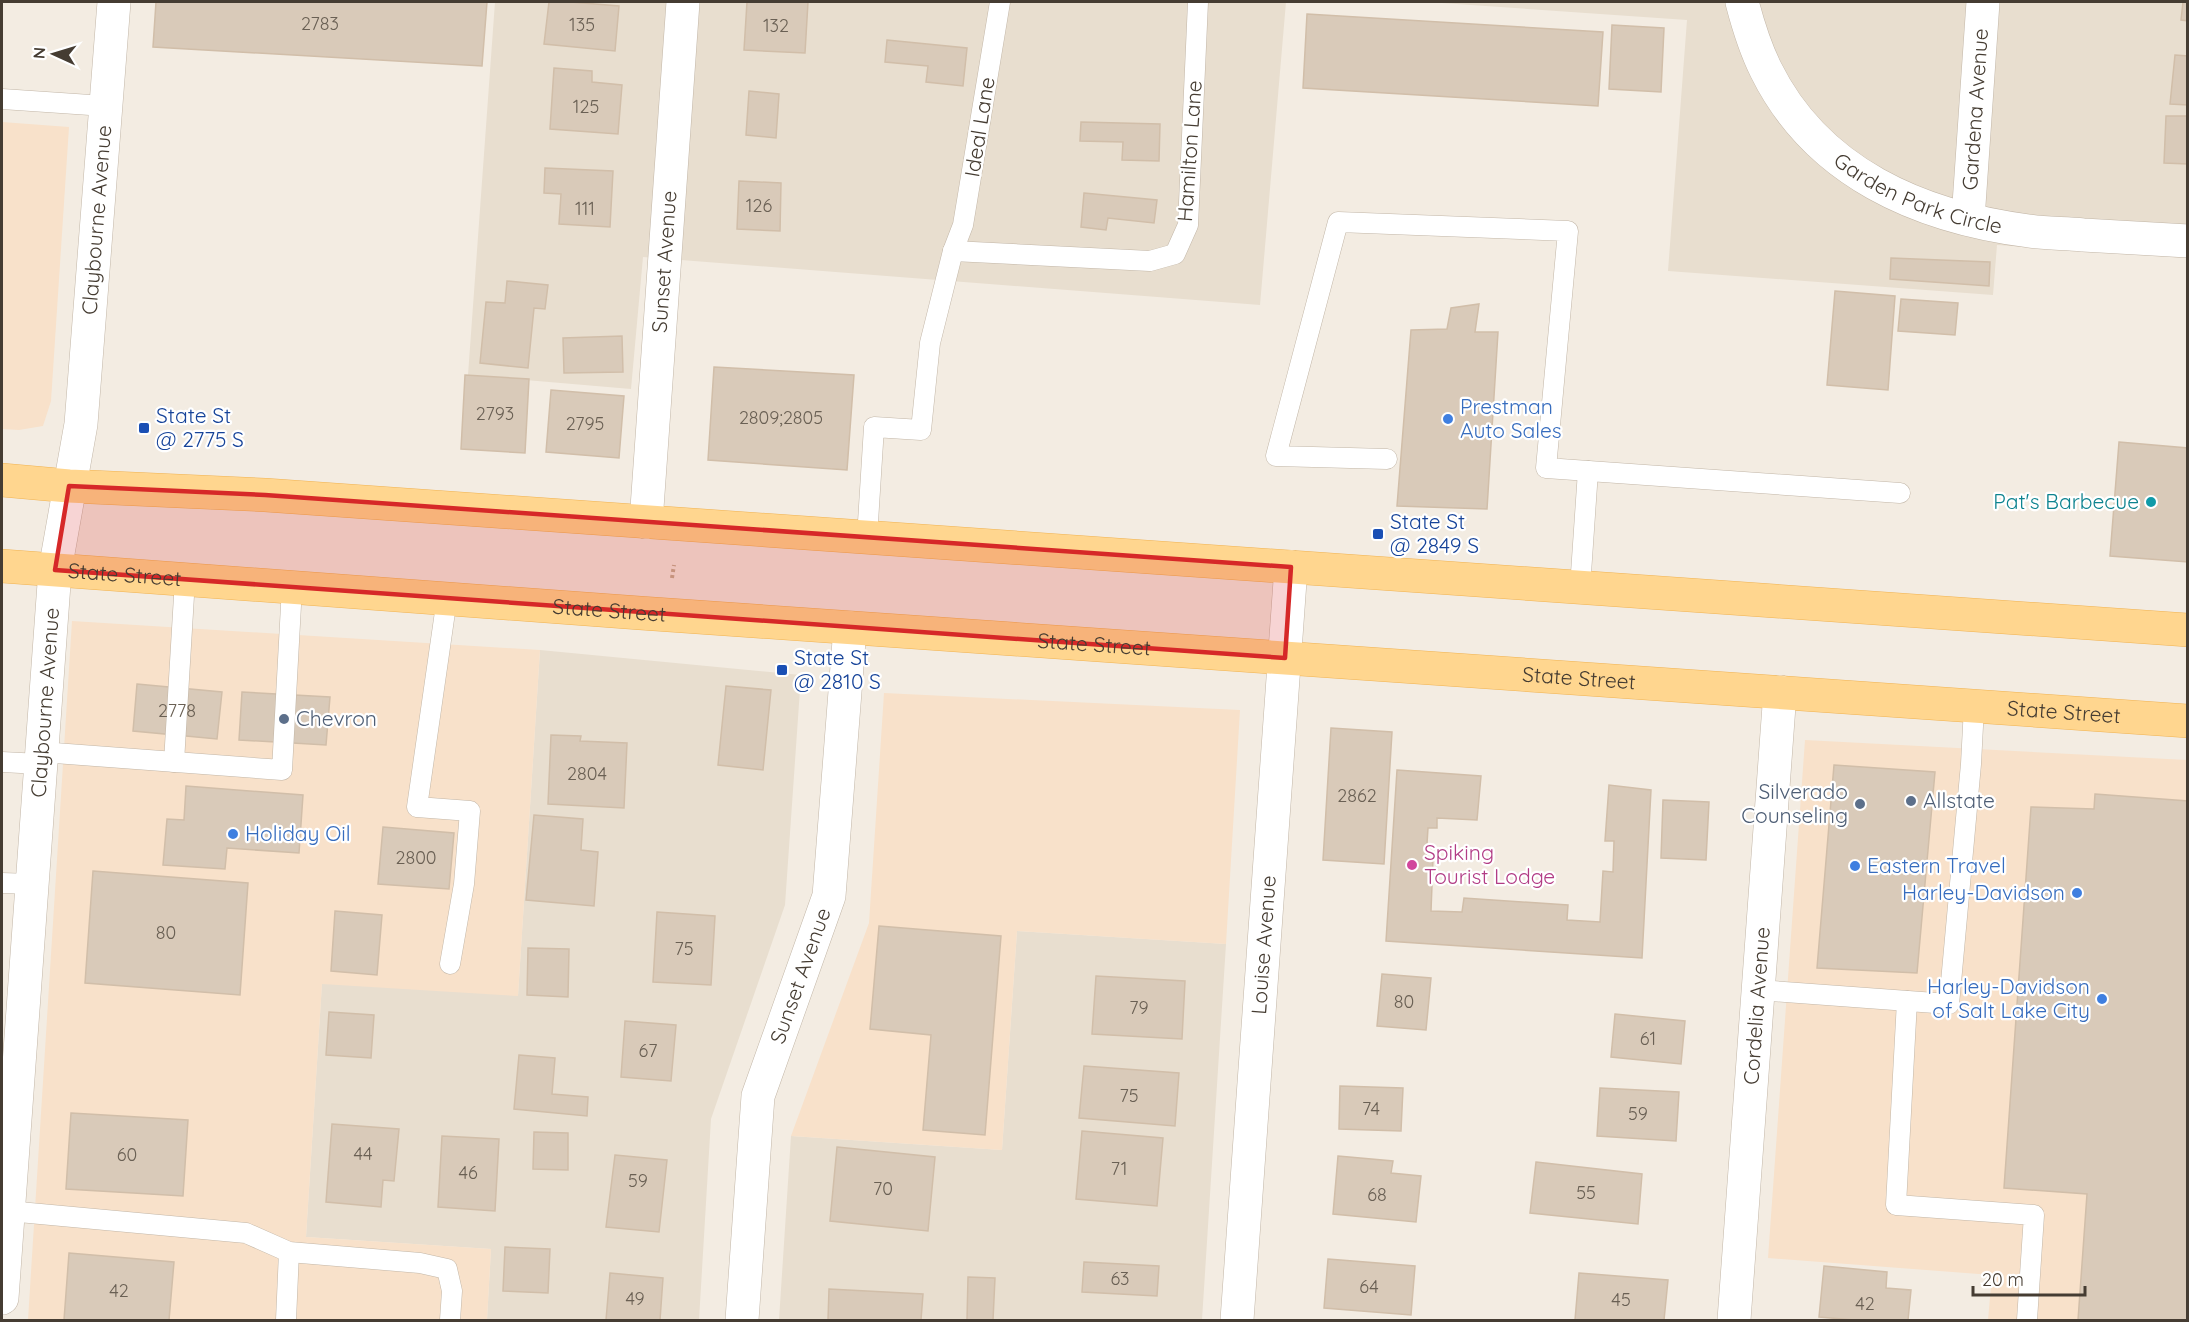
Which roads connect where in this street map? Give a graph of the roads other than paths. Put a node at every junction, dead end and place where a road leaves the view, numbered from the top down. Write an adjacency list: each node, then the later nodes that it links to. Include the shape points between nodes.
1 (114, 2): 8 (street, Claybourne Avenue)
2 (683, 2): 17 (street, Sunset Avenue)
3 (1000, 2): 11 (lane, Ideal Lane, via 963,225)
4 (1198, 2): 11 (lane, Hamilton Lane, via 1188,225 1176,254 1150,261)
5 (1742, 2): 9 (street, Garden Park Circle, via 1766,70 1786,104 1839,161 1906,201)
6 (1983, 2): 9 (street, Gardena Avenue)
7 (2, 99): 8 (lane)
8 (105, 106): 15 (street, Claybourne Avenue, via 81,424)
9 (1968, 219): 10 (street, Garden Park Circle, via 2029,231)
10 (2187, 241)
11 (953, 251): 18 (lane, Ideal Lane, via 930,343 921,430 874,427)
12 (1387, 459): 13 (lane, via 1276,456 1338,222 1568,231 1546,468)
13 (1588, 471): 16 (lane); 24 (lane)
14 (2, 480): 15 (main road)
15 (69, 486): 17 (main road, via 265,495); 21 (street, Claybourne Avenue)
16 (1900, 493)
17 (646, 522): 18 (main road)
18 (867, 538): 20 (main road)
19 (2, 566): 21 (main road, State Street)
20 (1291, 567): 24 (main road); 28 (street, Louise Avenue)
21 (55, 570): 22 (main road, State Street); 32 (street, Claybourne Avenue)
22 (185, 579): 23 (main road, State Street); 34 (lane)
23 (292, 586): 25 (main road, State Street); 34 (lane, via 282,770)
24 (1580, 588): 27 (main road)
25 (447, 598): 26 (main road, State Street); 36 (lane, via 417,807 470,811 464,884)
26 (850, 628): 28 (main road, State Street); 44 (street, Sunset Avenue, via 829,896 758,1096)
27 (2187, 630)
28 (1285, 658): 29 (main road, State Street); 45 (street, Louise Avenue)
29 (1780, 692): 30 (main road, State Street); 37 (street, Cordelia Avenue)
30 (1974, 706): 31 (main road, State Street); 38 (lane, via 1949,1004)
31 (2187, 721)
32 (41, 758): 33 (lane); 34 (lane); 35 (street, Claybourne Avenue)
33 (2, 762)
34 (174, 762)
35 (16, 883): 39 (street, Claybourne Avenue)
36 (450, 964)
37 (1758, 990): 38 (lane); 46 (street, Cordelia Avenue)
38 (1907, 1001): 47 (lane, via 1896,1205 2034,1215)
39 (8, 1211): 40 (lane, via 246,1233); 41 (street, Claybourne Avenue)
40 (289, 1252): 42 (lane); 43 (lane, via 420,1263 447,1269 452,1292)
41 (2, 1298)
42 (286, 1320)
43 (450, 1320)
44 (742, 1320)
45 (1237, 1320)
46 (1734, 1320)
47 (2027, 1320)

